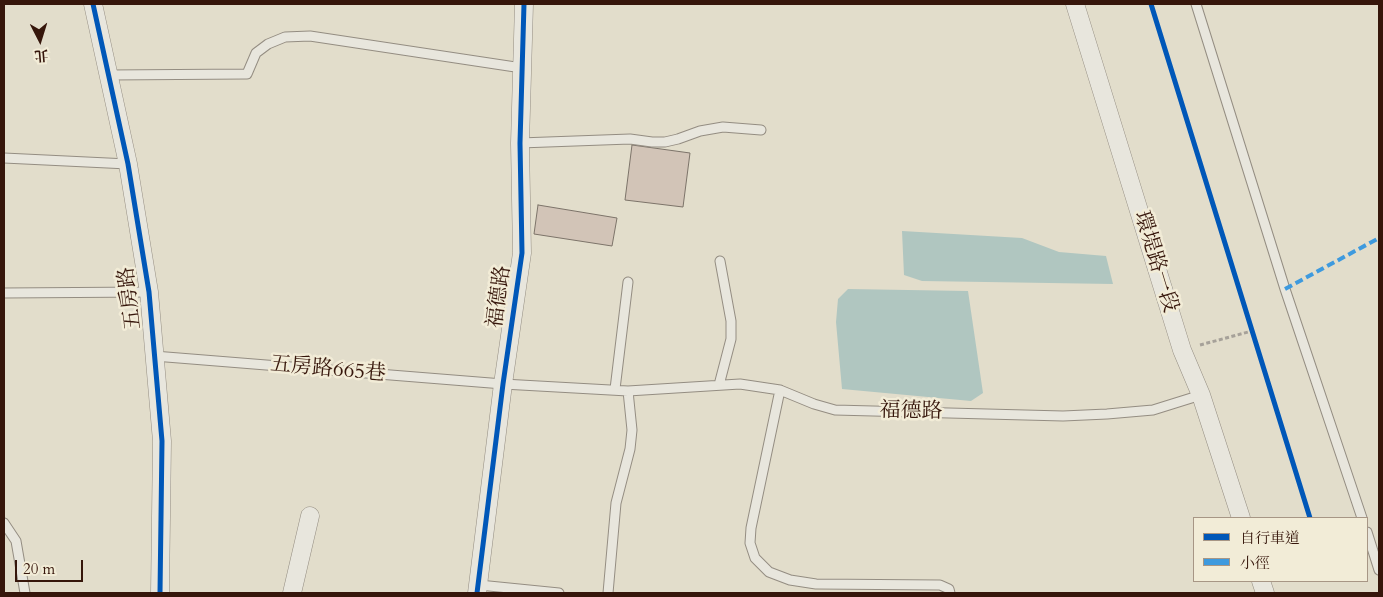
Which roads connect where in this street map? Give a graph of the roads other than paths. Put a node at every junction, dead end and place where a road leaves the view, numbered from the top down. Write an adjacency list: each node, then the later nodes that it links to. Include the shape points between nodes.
1 (93, 4): 6 (street, 五房路)
2 (524, 4): 5 (street, 福德路)
3 (1075, 4): 21 (street, 環堤路一段, via 1182,350)
4 (1196, 4): 24 (lane, via 1285,289)
5 (522, 68): 6 (lane, via 310,36 285,37 268,44 256,53 247,74); 8 (street, 福德路)
6 (109, 75): 10 (street, 五房路)
7 (761, 130): 8 (lane, via 723,127 664,142 630,139)
8 (520, 143): 16 (street, 福德路, via 522,253)
9 (4, 158): 10 (lane)
10 (128, 164): 13 (street, 五房路)
11 (720, 261): 17 (lane, via 731,321 731,339)
12 (628, 282): 18 (lane)
13 (148, 292): 14 (lane); 15 (street, 五房路)
14 (4, 293)
15 (154, 356): 16 (lane, 五房路665巷); 30 (street, 五房路, via 162,441)
16 (503, 384): 18 (lane, 福德路); 28 (street, 福德路)
17 (719, 385): 19 (lane, 福德路, via 740,384); 20 (lane, 福德路)
18 (615, 389): 20 (lane, 福德路)
19 (780, 390): 21 (lane, 福德路, via 835,410 1063,416 1153,410); 34 (lane, via 751,528 750,544 755,558 768,572 790,580 816,584 940,585)
20 (628, 391): 33 (lane, via 632,430 616,503)
21 (1201, 395): 23 (street, 環堤路一段)
22 (310, 516): 31 (street)
23 (1241, 517)
24 (1362, 517)
25 (4, 524): 29 (lane, via 16,541)
26 (1368, 535): 27 (lane)
27 (1379, 570)
28 (478, 589): 32 (lane)
29 (25, 593)
30 (160, 593)
31 (292, 593)
32 (559, 593)
33 (608, 593)
34 (950, 593)

